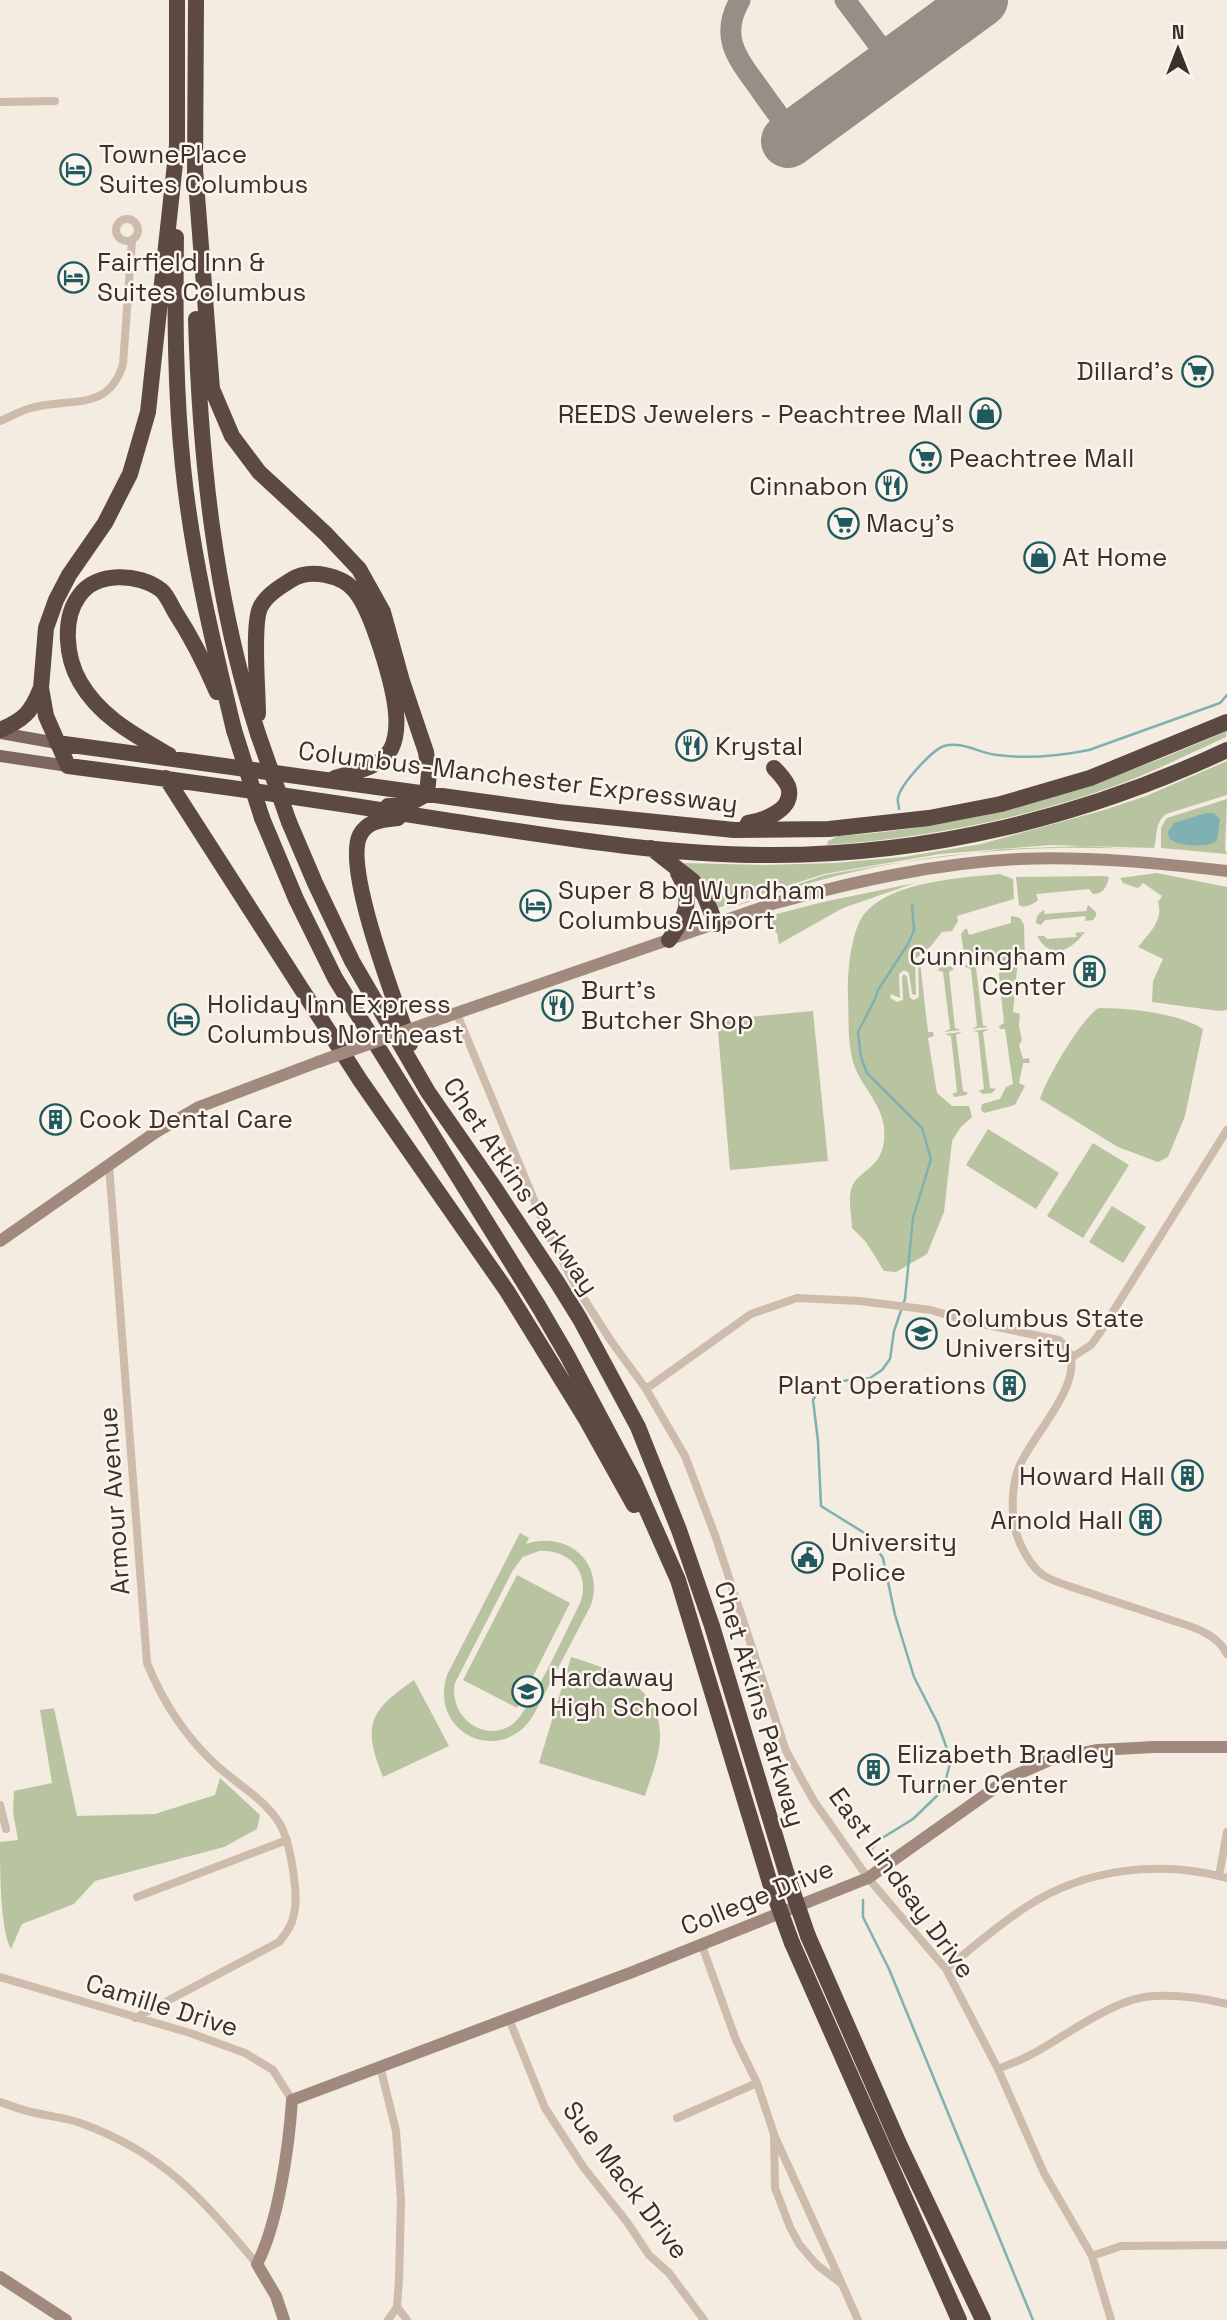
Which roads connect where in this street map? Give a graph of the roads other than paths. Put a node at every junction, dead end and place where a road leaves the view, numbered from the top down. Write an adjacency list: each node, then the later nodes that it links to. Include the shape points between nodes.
1 (177, 0): 5 (highway, Chet Atkins Parkway)
2 (196, 0): 6 (highway, Chet Atkins Parkway)
3 (55, 101): 4 (street)
4 (0, 102)
5 (177, 145): 9 (highway, via 148,412 130,474 56,600 46,628); 11 (highway, Chet Atkins Parkway, via 175,363 183,469 201,590)
6 (195, 169): 13 (highway, Chet Atkins Parkway, via 198,395 208,507 217,569); 22 (highway, via 212,389 232,436 259,472 359,569 383,612 426,752)
7 (132, 240): 8 (street, via 123,364 113,386 88,400 31,408)
8 (0, 421)
9 (41, 688): 12 (highway, via 24,718); 14 (highway)
10 (1227, 722): 25 (highway, Columbus-Manchester Expressway, via 1090,778 989,806 842,829)
11 (234, 730): 17 (highway, via 201,655 162,591 142,579 118,576 97,582 80,593 71,610 71,660 79,681 114,721); 38 (highway, Chet Atkins Parkway, bridge, via 262,818 335,978 539,1307 608,1432 678,1580)
12 (0, 732): 14 (main road, Columbus-Manchester Expressway)
13 (258, 734): 21 (highway, via 256,630 260,607 274,590 296,577 320,574 337,578 355,590 368,614 394,700 396,733 382,760); 32 (highway, Chet Atkins Parkway, bridge, via 289,822 352,961)
14 (57, 743): 17 (highway, Columbus-Manchester Expressway); 18 (highway)
15 (1227, 750): 26 (highway, Columbus-Manchester Expressway, via 1100,802 943,840 768,855)
16 (0, 756): 18 (main road, Columbus-Manchester Expressway)
17 (174, 758): 21 (highway, Columbus-Manchester Expressway)
18 (68, 766): 20 (highway, Columbus-Manchester Expressway)
19 (774, 768): 25 (highway, via 788,785 785,805 765,820)
20 (166, 778): 23 (highway, Columbus-Manchester Expressway); 38 (highway, via 360,1080 507,1291 586,1419 633,1502)
21 (331, 779): 22 (highway, Columbus-Manchester Expressway)
22 (427, 794): 23 (highway, via 405,806); 25 (highway, Columbus-Manchester Expressway)
23 (366, 808): 24 (highway, Columbus-Manchester Expressway)
24 (415, 815): 26 (highway, Columbus-Manchester Expressway); 32 (highway, via 372,822 355,853 386,975)
25 (712, 828)
26 (651, 848): 27 (highway)
27 (676, 868): 29 (highway, via 704,895); 30 (highway, via 686,886 687,904 683,920)
28 (1227, 871): 29 (street, via 1156,863 1020,859 959,864 815,892)
29 (716, 924): 30 (street)
30 (669, 940): 31 (street)
31 (452, 1016): 34 (street, bridge, via 199,1108); 37 (street, East Lindsay Drive, via 549,1236 577,1288)
32 (428, 1092): 74 (highway, Chet Atkins Parkway, bridge, via 557,1282 638,1427 712,1626 808,1936)
33 (1227, 1130): 36 (street, via 1099,1334)
34 (109, 1165): 35 (street); 44 (street, Armour Avenue, via 147,1663 158,1690 203,1751 279,1821)
35 (0, 1241)
36 (1071, 1358): 37 (street, via 1059,1340 917,1308 797,1298 751,1314); 39 (street, via 1069,1381 1016,1475 1013,1511 1025,1554 1042,1574 1056,1581 1192,1626 1211,1636)
37 (646, 1389): 46 (street, East Lindsay Drive, via 685,1456 703,1502 786,1751 814,1801)
38 (698, 1646): 73 (highway, Chet Atkins Parkway, bridge, via 792,1943)
39 (1227, 1654)
40 (1227, 1747): 46 (street, College Drive, via 1153,1746 1052,1759 1009,1778)
41 (0, 1805): 42 (street)
42 (6, 1829)
43 (1227, 1832): 45 (street)
44 (287, 1840): 47 (street); 52 (street, via 295,1911 279,1942)
45 (1223, 1877): 49 (street, via 1194,1870 1099,1874 1027,1906)
46 (868, 1878): 48 (street, College Drive); 49 (street, East Lindsay Drive)
47 (137, 1897)
48 (701, 1943): 53 (street, College Drive); 56 (street, via 736,2040)
49 (946, 1969): 55 (street, East Lindsay Drive)
50 (0, 1977): 52 (street, Camille Drive)
51 (1227, 2004): 55 (street, via 1205,1998 1151,1996 1119,2005)
52 (135, 2018): 57 (street, Camille Drive, via 245,2053 273,2070)
53 (509, 2019): 54 (street, College Drive); 67 (street, Sue Mack Drive, via 545,2108 584,2168 649,2255)
54 (380, 2066): 57 (street, College Drive); 66 (street, via 400,2167)
55 (998, 2069): 62 (street, East Lindsay Drive, via 1044,2173)
56 (757, 2083): 59 (street); 60 (street)
57 (292, 2100): 63 (street, via 290,2134 268,2244)
58 (0, 2102): 63 (street, via 80,2122 124,2140 156,2160 207,2206)
59 (677, 2118)
60 (774, 2134): 65 (street); 65 (street, via 775,2188 790,2227 817,2265)
61 (1227, 2245): 62 (street, via 1121,2246)
62 (1092, 2256): 75 (street, East Lindsay Drive)
63 (257, 2264): 69 (street)
64 (0, 2277): 68 (street)
65 (842, 2284): 72 (street)
66 (397, 2307): 70 (street); 71 (street)
67 (705, 2319)
68 (66, 2320)
69 (284, 2320)
70 (388, 2320)
71 (407, 2320)
72 (858, 2320)
73 (959, 2320)
74 (983, 2320)
75 (1111, 2320)

